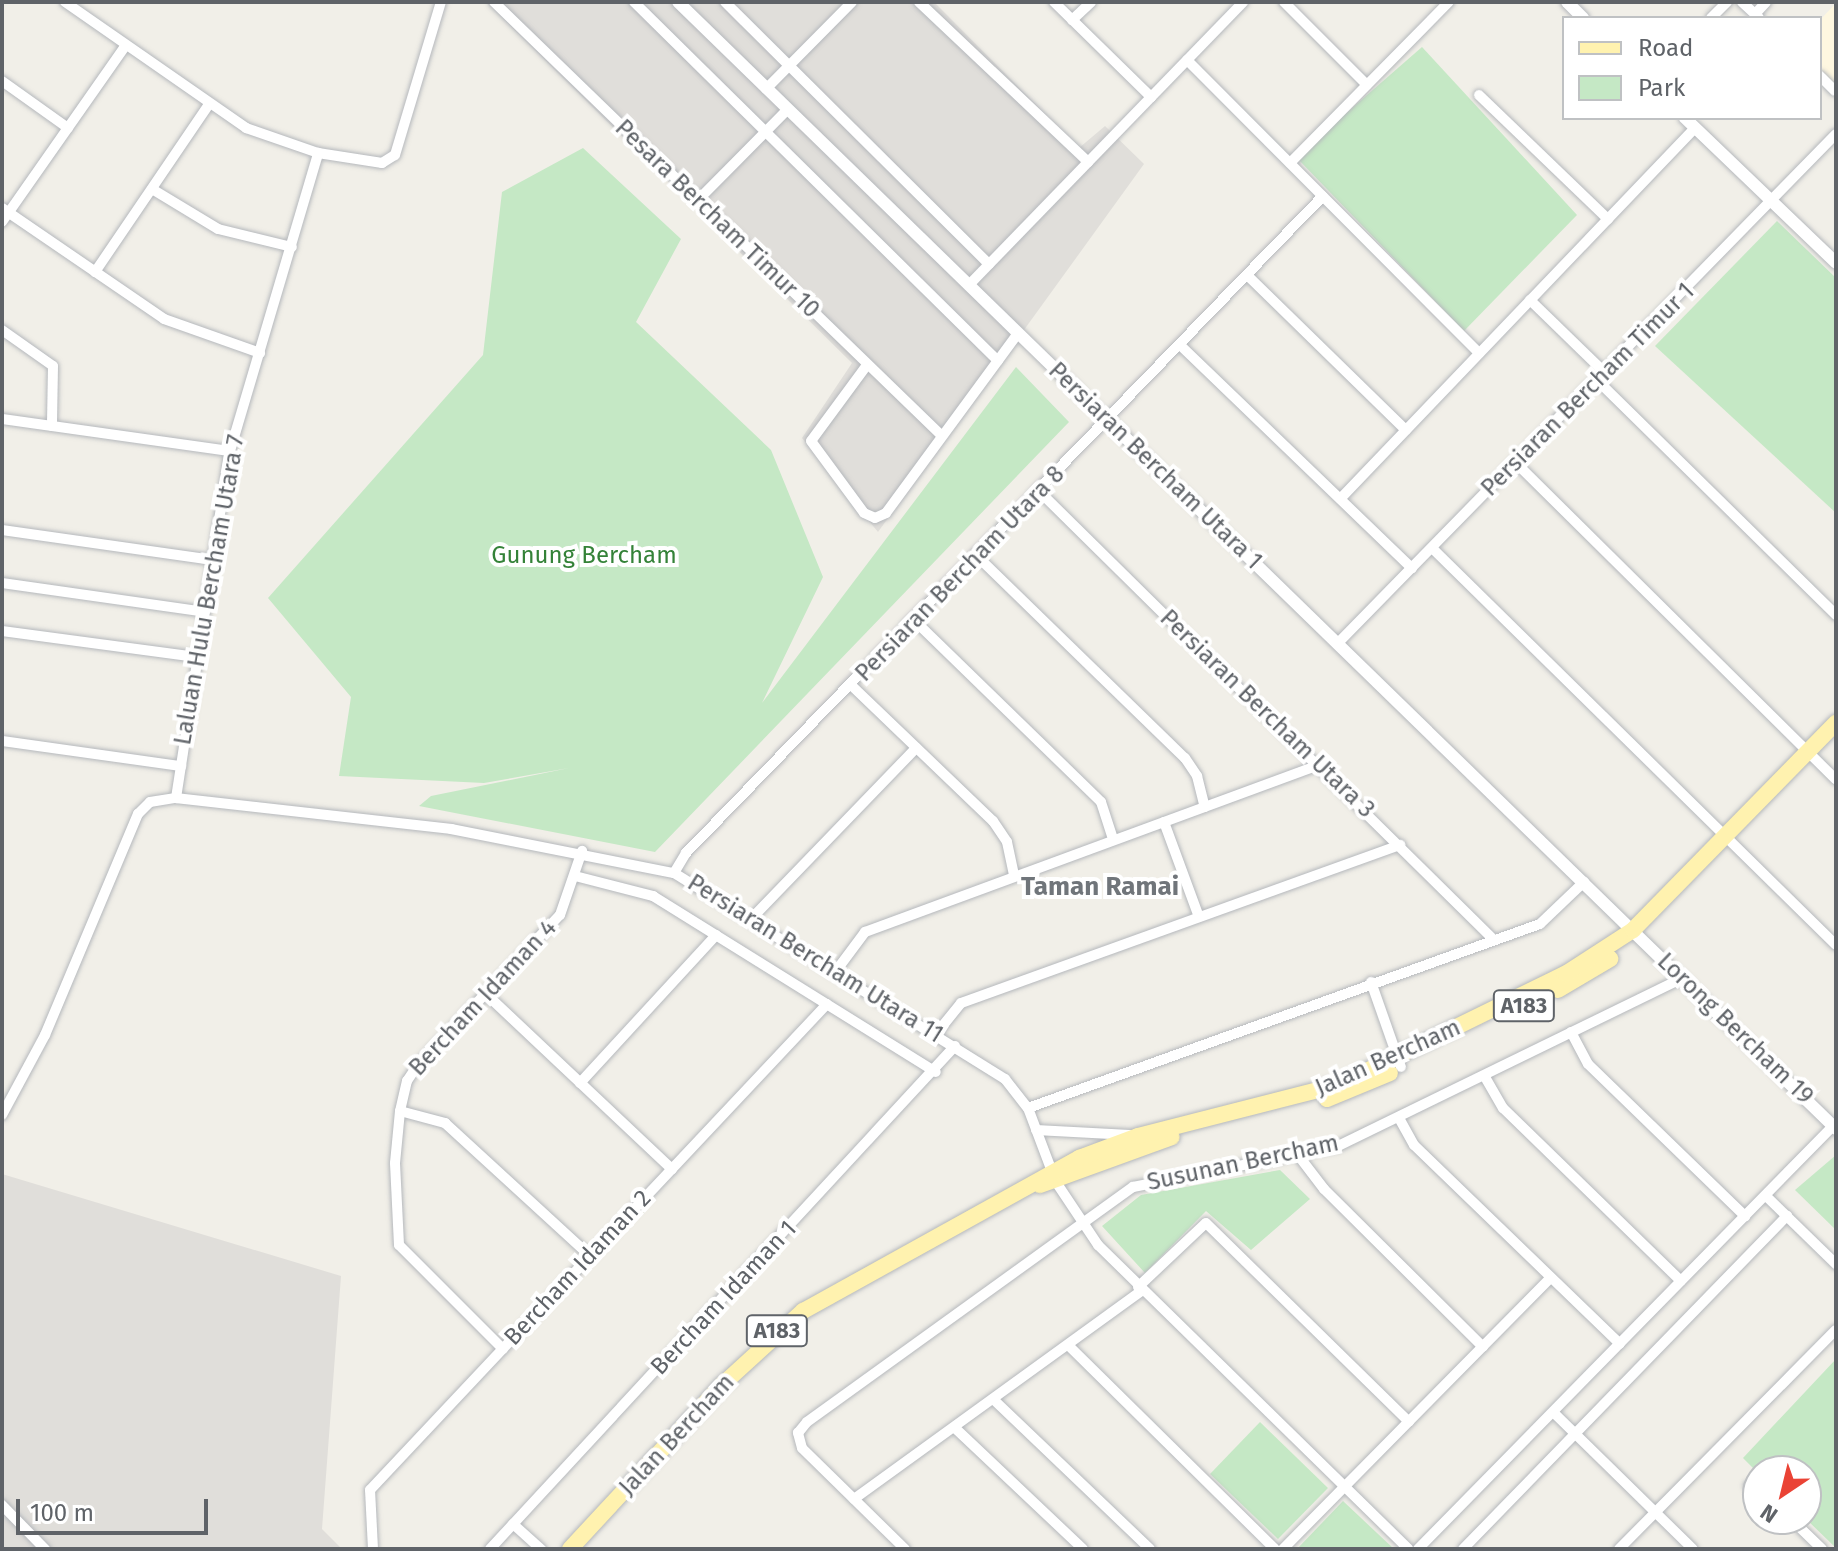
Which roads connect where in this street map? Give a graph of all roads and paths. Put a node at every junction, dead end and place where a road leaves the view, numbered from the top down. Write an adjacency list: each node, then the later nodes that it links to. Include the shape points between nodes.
1 (65, 2): 18 (street)
2 (441, 2): 33 (street, via 393,159 382,163)
3 (494, 2): 38 (street, Pesara Bercham Timur 10)
4 (634, 2): 31 (street)
5 (678, 2): 23 (street, Persiaran Bercham Utara 1)
6 (725, 2): 20 (street)
7 (852, 2): 20 (street)
8 (919, 2): 34 (street)
9 (1054, 2): 17 (street)
10 (1091, 2): 17 (street)
11 (1243, 2): 19 (street)
12 (1284, 2): 22 (street)
13 (1449, 2): 22 (street)
14 (1742, 2): 16 (street)
15 (1766, 2): 16 (street)
16 (1757, 16)
17 (1072, 20): 25 (street)
18 (126, 45): 26 (street); 29 (street)
19 (1187, 60): 25 (street); 35 (street)
20 (789, 65): 23 (street); 44 (street)
21 (2, 81): 29 (street)
22 (1367, 85): 35 (street)
23 (766, 89): 27 (street, Persiaran Bercham Utara 1)
24 (1479, 95): 41 (street)
25 (1151, 97): 34 (street)
26 (210, 103): 33 (street, via 265,137); 36 (street)
27 (788, 109): 31 (street); 47 (street, Persiaran Bercham Utara 1)
28 (1687, 120): 30 (street)
29 (68, 128): 40 (street)
30 (1695, 128): 39 (street); 41 (street)
31 (766, 131): 38 (street); 54 (street)
32 (1836, 134): 39 (street, Persiaran Bercham Timur 1)
33 (318, 153): 42 (street, Laluan Hulu Bercham Utara 7)
34 (1088, 162): 44 (street)
35 (1290, 163): 37 (street)
36 (152, 189): 42 (street, via 218,229); 45 (street)
37 (1323, 196): 46 (street, Persiaran Bercham Utara 8); 53 (street)
38 (697, 201): 55 (street, Pesara Bercham Timur 10)
39 (1771, 204): 43 (street); 56 (street, Persiaran Bercham Timur 1)
40 (4, 214): 45 (street)
41 (1608, 219): 48 (street)
42 (292, 247): 52 (street, Laluan Hulu Bercham Utara 7)
43 (1836, 263)
44 (989, 264): 47 (street)
45 (95, 272): 52 (street, via 164,319)
46 (1247, 275): 51 (street, Persiaran Bercham Utara 8); 60 (street)
47 (969, 285): 50 (street, Persiaran Bercham Utara 1)
48 (1530, 300): 53 (street); 56 (street)
49 (2, 330): 59 (street, via 53,366)
50 (1018, 333): 54 (street); 58 (street, Persiaran Bercham Utara 1)
51 (1180, 345): 58 (street, Persiaran Bercham Utara 8); 65 (street)
52 (260, 353): 62 (street, Laluan Hulu Bercham Utara 7)
53 (1479, 353): 60 (street)
54 (998, 361): 61 (street)
55 (867, 365): 61 (street, Pesara Bercham Timur 10); 61 (street, via 811,437 864,513 875,518 886,513)
56 (1602, 377): 63 (street, Persiaran Bercham Timur 1); 73 (street)
57 (2, 419): 59 (street)
58 (1109, 421): 64 (street, Persiaran Bercham Utara 8); 76 (street, Persiaran Bercham Utara 1)
59 (52, 426): 62 (street)
60 (1406, 430): 65 (street)
61 (941, 435)
62 (230, 451): 69 (street, Laluan Hulu Bercham Utara 7)
63 (1516, 463): 67 (street, Persiaran Bercham Timur 1); 83 (street)
64 (1040, 492): 68 (street, Persiaran Bercham Utara 8); 84 (street, Persiaran Bercham Utara 3)
65 (1341, 498): 70 (street)
66 (2, 530): 69 (street)
67 (1432, 548): 70 (street, Persiaran Bercham Timur 1); 91 (street)
68 (978, 557): 74 (street, Persiaran Bercham Utara 8); 88 (street, via 1185,758 1197,776)
69 (213, 560): 72 (street, Laluan Hulu Bercham Utara 7)
70 (1412, 568): 76 (street, Persiaran Bercham Timur 1)
71 (2, 583): 72 (street)
72 (205, 612): 77 (street, Laluan Hulu Bercham Utara 7)
73 (1836, 615)
74 (914, 620): 78 (street, Persiaran Bercham Utara 8); 90 (street, via 1101,802)
75 (2, 631): 77 (street)
76 (1338, 643): 97 (street, Persiaran Bercham Utara 1)
77 (198, 657): 85 (street, Laluan Hulu Bercham Utara 7)
78 (851, 685): 82 (street); 94 (street, Persiaran Bercham Utara 8, via 686,853)
79 (1836, 723): 83 (main road, Jalan Bercham / A183)
80 (1836, 736): 83 (main road, Jalan Bercham / A183)
81 (2, 741): 85 (street)
82 (916, 748): 96 (street, via 993,821 1007,842); 99 (street)
83 (1811, 755): 86 (street); 91 (main road, Jalan Bercham / A183)
84 (1319, 765): 88 (street); 92 (street, Persiaran Bercham Utara 3)
85 (181, 766): 87 (street, Laluan Hulu Bercham Utara 7)
86 (1836, 780)
87 (176, 798): 93 (street, Persiaran Bercham Utara 11, via 451,829); 118 (street, via 150,802 138,814 33,1062)
88 (1205, 807): 89 (street)
89 (1164, 822): 90 (street); 98 (street)
90 (1113, 839): 96 (street)
91 (1727, 842): 100 (main road, Jalan Bercham / A183); 103 (street)
92 (1400, 845): 98 (street); 102 (street, Persiaran Bercham Utara 3)
93 (582, 851): 94 (street, Persiaran Bercham Utara 11); 95 (street, Bercham Idaman 4)
94 (674, 873): 99 (street, Persiaran Bercham Utara 11)
95 (575, 876): 101 (street, via 653,896); 107 (street, Bercham Idaman 4, via 560,915)
96 (1014, 876): 104 (street, via 865,932)
97 (1584, 882): 100 (street, Persiaran Bercham Utara 1); 102 (street, via 1540,924)
98 (1199, 917): 110 (street, via 961,1003)
99 (751, 919): 104 (street, Persiaran Bercham Utara 11)
100 (1637, 934): 105 (street, Lorong Bercham 19); 112 (main road, Jalan Bercham / A183)
101 (716, 935): 108 (street); 115 (street)
102 (1492, 938): 106 (street)
103 (1836, 945)
104 (836, 971): 110 (street, Persiaran Bercham Utara 11)
105 (1682, 978): 109 (street, Susunan Bercham); 120 (street, Lorong Bercham 19)
106 (1371, 982): 112 (street); 116 (street)
107 (485, 993): 115 (street); 117 (street, Bercham Idaman 4, via 417,1066)
108 (827, 1004): 113 (street); 124 (street, Bercham Idaman 2)
109 (1571, 1032): 114 (street, Susunan Bercham); 127 (street, via 1588,1064)
110 (936, 1034): 111 (street, Persiaran Bercham Utara 11)
111 (955, 1046): 113 (street, Bercham Idaman 1); 116 (street, Persiaran Bercham Utara 11, via 1005,1079)
112 (1400, 1063): 122 (main road, Jalan Bercham / A183, via 1325,1089); 125 (main road, Jalan Bercham / A183, via 1344,1094 1181,1135)
113 (936, 1072): 149 (street, Bercham Idaman 1)
114 (1485, 1077): 119 (street, Susunan Bercham); 133 (street, via 1503,1108)
115 (580, 1083): 124 (street)
116 (1028, 1108): 121 (street, Persiaran Bercham Utara 11)
117 (400, 1111): 130 (street, via 445,1123); 139 (street, Bercham Idaman 4, via 395,1163 399,1245)
118 (2, 1115)
119 (1399, 1118): 123 (street, Susunan Bercham, via 1338,1146); 132 (street, via 1414,1145)
120 (1835, 1127): 126 (street)
121 (1036, 1130): 122 (street); 125 (street, Persiaran Bercham Utara 11)
122 (1138, 1136): 125 (main road, Jalan Bercham / A183)
123 (1298, 1155): 129 (street, Susunan Bercham, via 1133,1187); 138 (street, via 1324,1189)
124 (672, 1169): 130 (street, Bercham Idaman 2)
125 (1053, 1177): 129 (street, Persiaran Bercham Utara 11); 156 (main road, Jalan Bercham / A183, via 803,1311 731,1376)
126 (1766, 1196): 127 (street); 128 (street)
127 (1745, 1216): 133 (street)
128 (1787, 1216): 131 (street); 144 (street)
129 (1083, 1223): 134 (street, Persiaran Bercham Utara 11); 146 (street, Susunan Bercham, via 798,1433 802,1448)
130 (590, 1256): 139 (street, Bercham Idaman 2)
131 (1836, 1264)
132 (1549, 1279): 136 (street); 138 (street)
133 (1681, 1281): 136 (street)
134 (1140, 1289): 137 (street); 142 (street, via 1206,1223); 145 (street, Persiaran Bercham Utara 11)
135 (1836, 1330): 148 (street)
136 (1620, 1344): 141 (street)
137 (1069, 1346): 140 (street); 159 (street)
138 (1483, 1347): 142 (street)
139 (503, 1349): 153 (street, Bercham Idaman 2, via 370,1490)
140 (993, 1399): 143 (street); 151 (street)
141 (1554, 1413): 144 (street); 162 (street)
142 (1409, 1422): 145 (street)
143 (955, 1428): 146 (street); 158 (street)
144 (1576, 1435): 148 (street); 163 (street)
145 (1344, 1487): 160 (street); 161 (street, Persiaran Bercham Utara 11)
146 (854, 1499): 157 (street)
147 (2, 1505): 152 (street)
148 (1655, 1512): 164 (street); 165 (street)
149 (513, 1524): 154 (street, Bercham Idaman 1); 155 (street)
150 (1808, 1535): 166 (street)
151 (1148, 1548)
152 (45, 1549)
153 (373, 1549)
154 (490, 1549)
155 (541, 1549)
156 (570, 1549)
157 (905, 1549)
158 (1083, 1549)
159 (1275, 1549)
160 (1283, 1549)
161 (1408, 1549)
162 (1418, 1549)
163 (1463, 1549)
164 (1619, 1549)
165 (1693, 1549)
166 (1822, 1549)

